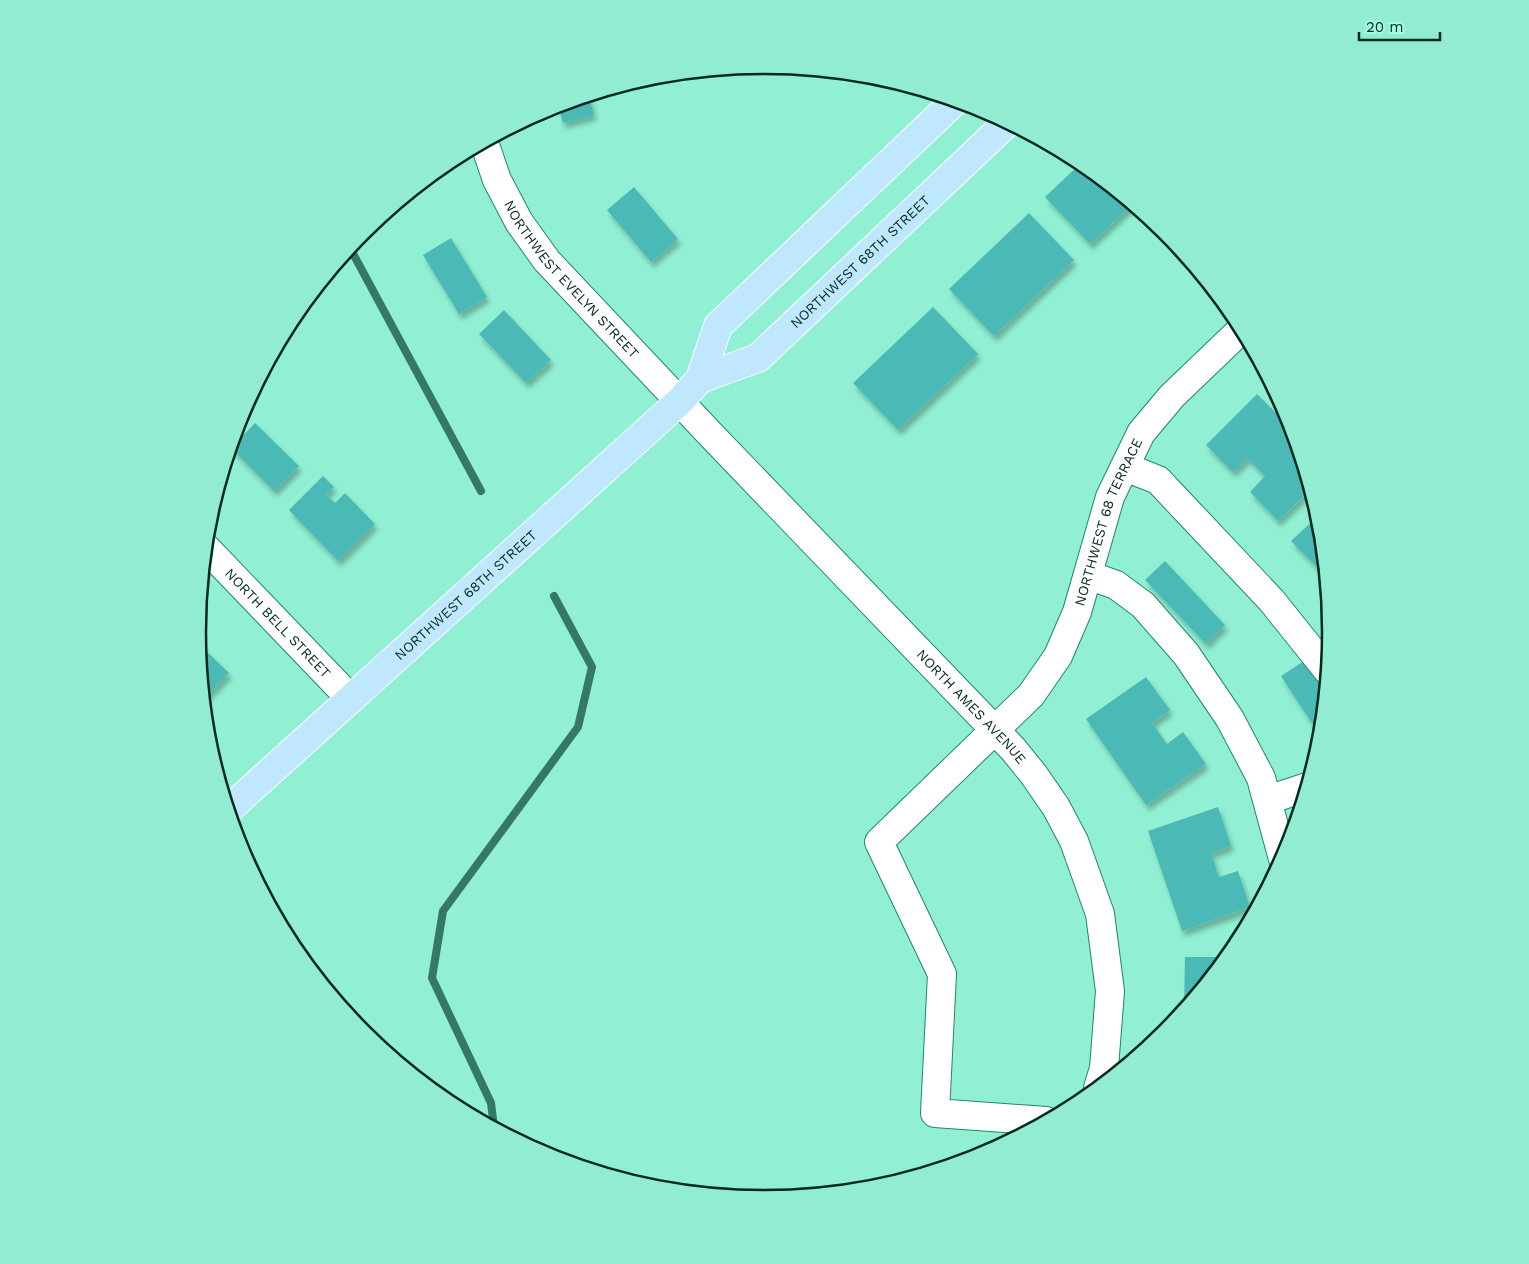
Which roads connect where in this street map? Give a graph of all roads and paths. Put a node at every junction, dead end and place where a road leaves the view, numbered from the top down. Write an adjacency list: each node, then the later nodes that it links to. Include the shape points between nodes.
1 (950, 105): 5 (main road, NORTHWEST 68TH STREET, via 718,326)
2 (1003, 127): 5 (main road, NORTHWEST 68TH STREET, via 758,358)
3 (486, 148): 6 (street, NORTHWEST EVELYN STREET, via 497,180 519,222 547,261)
4 (1237, 334): 7 (street, NORTHWEST 68 TERRACE, via 1172,396 1141,433)
5 (700, 379): 6 (main road, NORTHWEST 68TH STREET)
6 (679, 402): 11 (main road, NORTHWEST 68TH STREET); 12 (street, NORTH AMES AVENUE)
7 (1125, 467): 9 (street, NORTHWEST 68 TERRACE, via 1110,498); 10 (street, via 1158,480 1272,601)
8 (212, 554): 11 (street, NORTH BELL STREET)
9 (1088, 575): 12 (street, NORTHWEST 68 TERRACE, via 1077,612 1058,656 1031,695); 14 (street, via 1116,585 1143,605 1186,654 1230,719 1261,778)
10 (1322, 664)
11 (350, 698): 15 (main road, NORTHWEST 68TH STREET)
12 (995, 731): 17 (street, NORTH AMES AVENUE, via 1056,807 1074,841 1100,914 1110,991); 18 (street, NORTHWEST 68 TERRACE, via 879,842 942,974 935,1113)
13 (1300, 789): 14 (street)
14 (1268, 800): 16 (street)
15 (234, 804)
16 (1280, 846)
17 (1101, 1077)
18 (1035, 1120)

